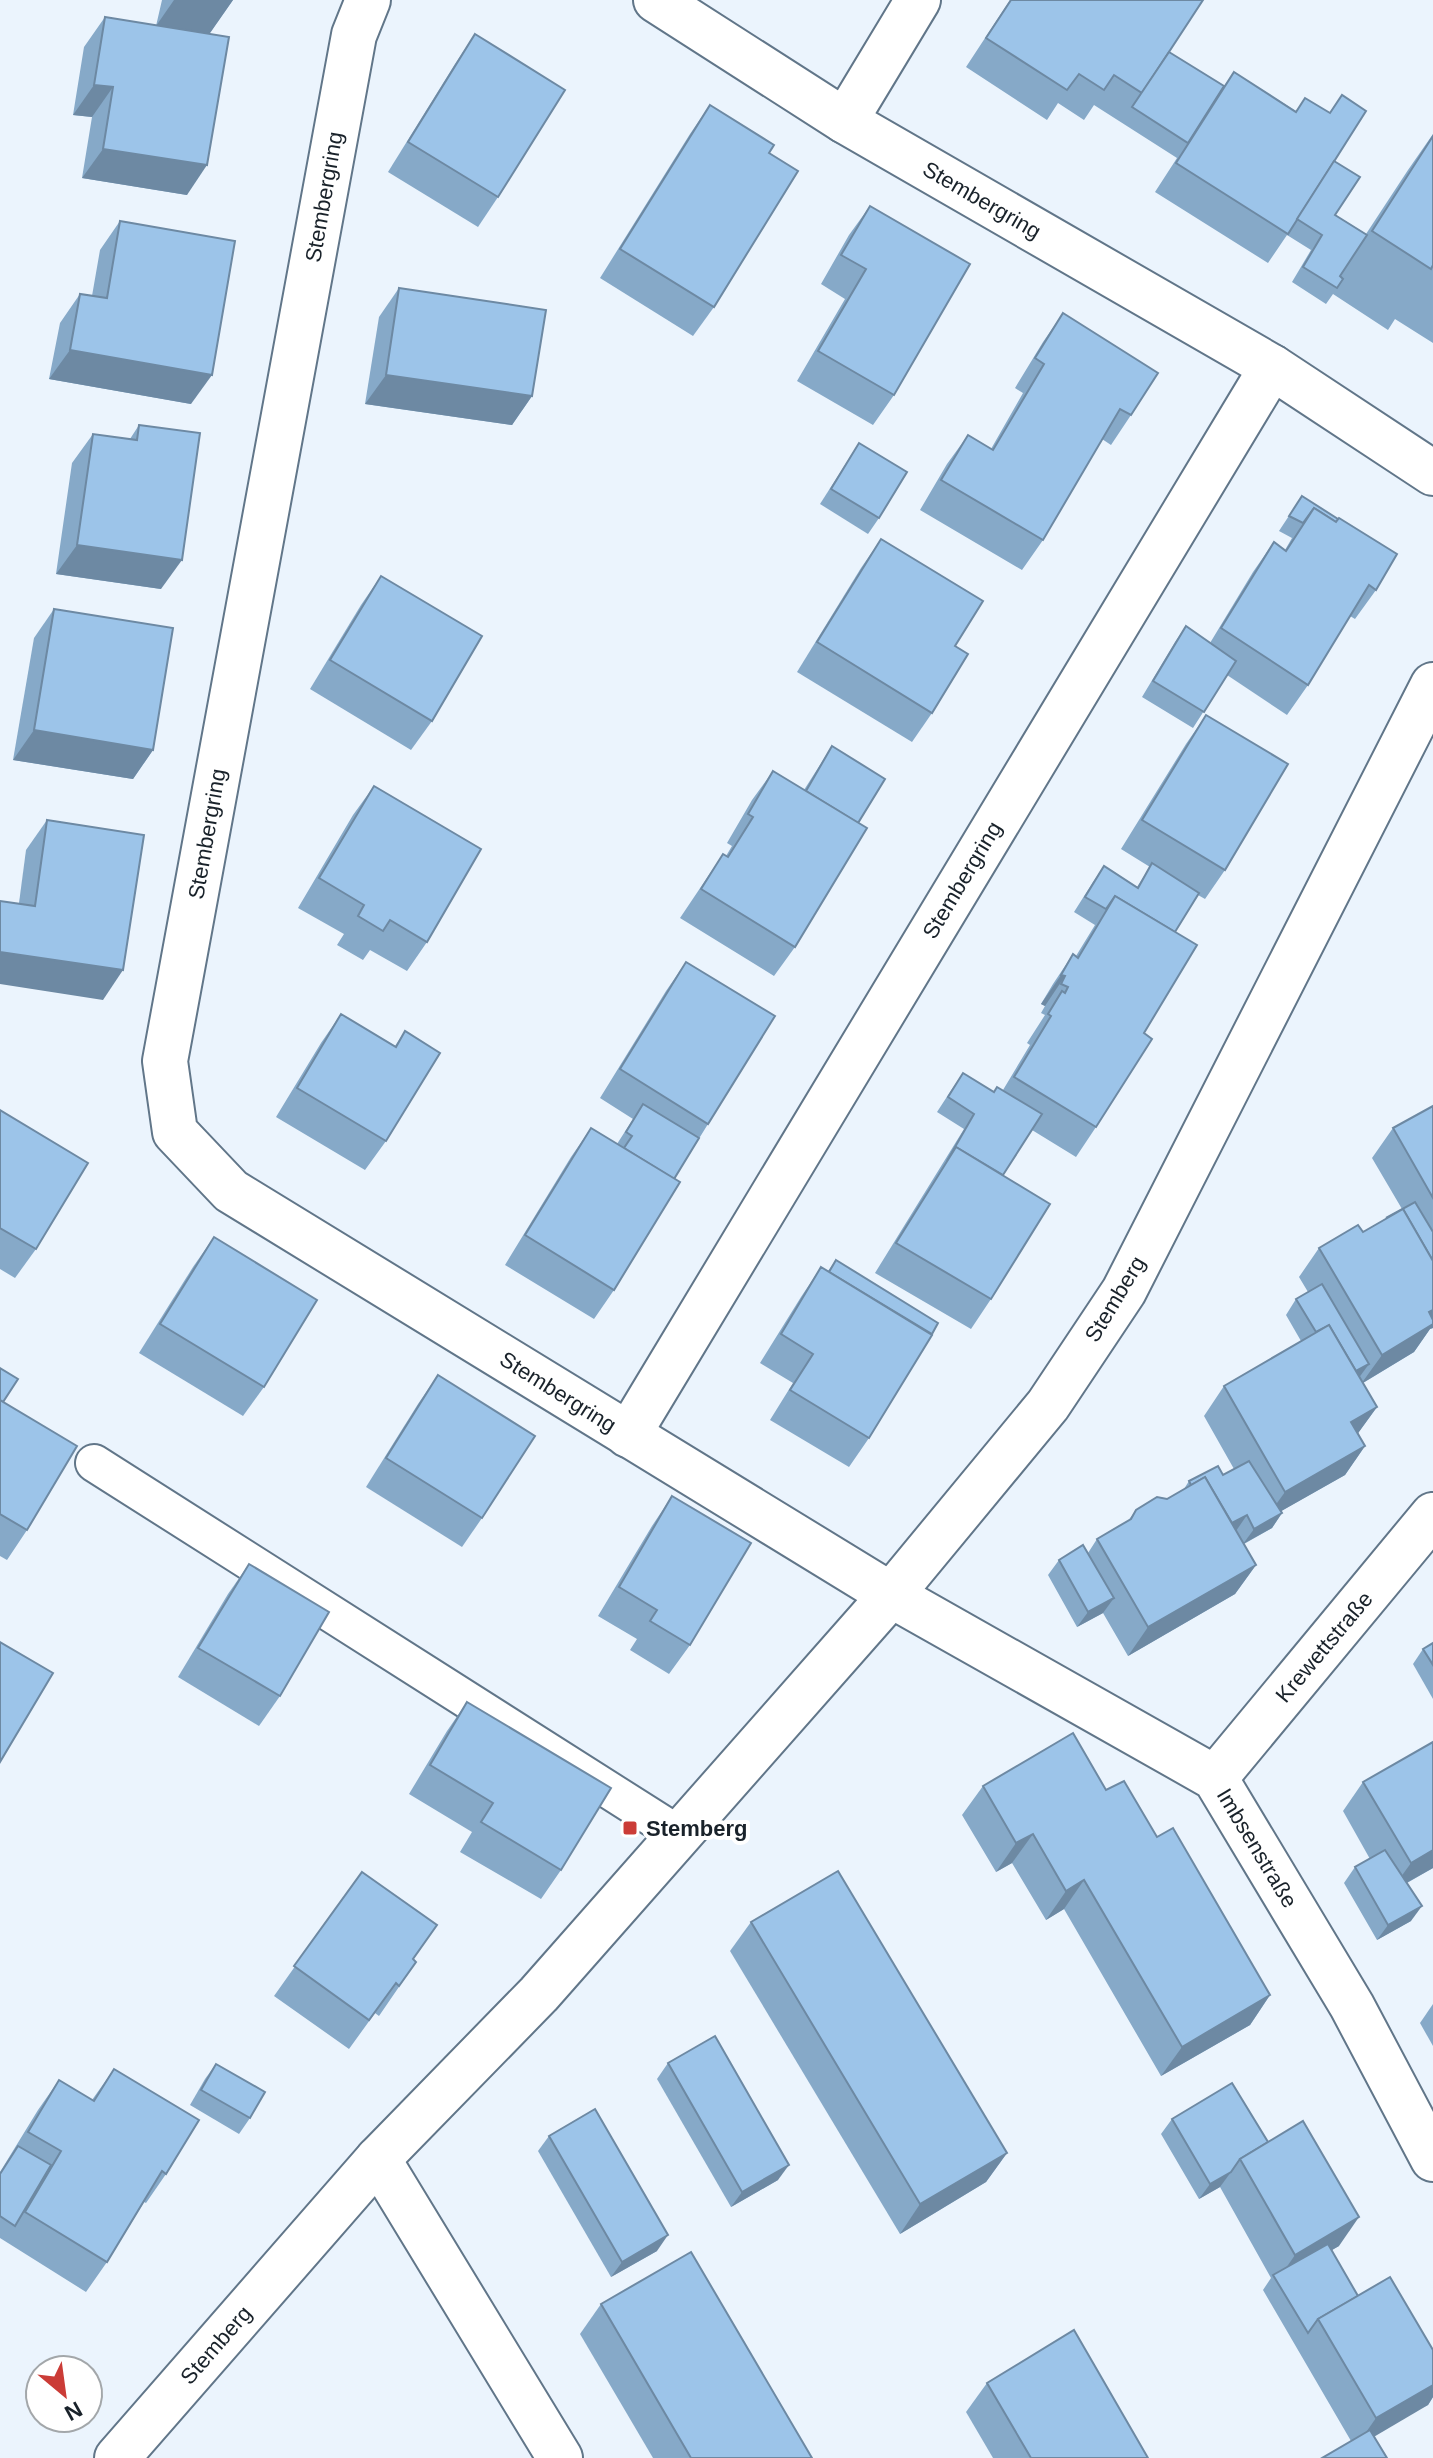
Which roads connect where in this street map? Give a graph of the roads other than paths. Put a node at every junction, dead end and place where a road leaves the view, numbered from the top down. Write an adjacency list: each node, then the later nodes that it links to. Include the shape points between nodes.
1 (368, 0): 8 (street, Stembergring, via 354,35 165,1061 175,1132 231,1191)
2 (656, 0): 4 (street, Stembergring)
3 (918, 0): 4 (street)
4 (845, 121): 5 (street, Stembergring)
5 (1272, 367): 6 (street, Stembergring); 8 (street, Stembergring)
6 (1433, 473)
7 (1433, 685): 11 (street, Stemberg, via 1124,1291 1048,1405)
8 (628, 1435): 11 (street, Stembergring)
9 (94, 1463): 13 (lane)
10 (1433, 1515): 12 (street, Krewettstraße)
11 (891, 1595): 12 (street, Imbsenstraße); 13 (street, Stemberg)
12 (1215, 1778): 15 (street, Imbsenstraße, via 1352,2006)
13 (678, 1834): 14 (street, Stemberg, via 539,1994)
14 (378, 2159): 16 (street, Stemberg); 17 (street)
15 (1433, 2159)
16 (117, 2458)
17 (560, 2458)

